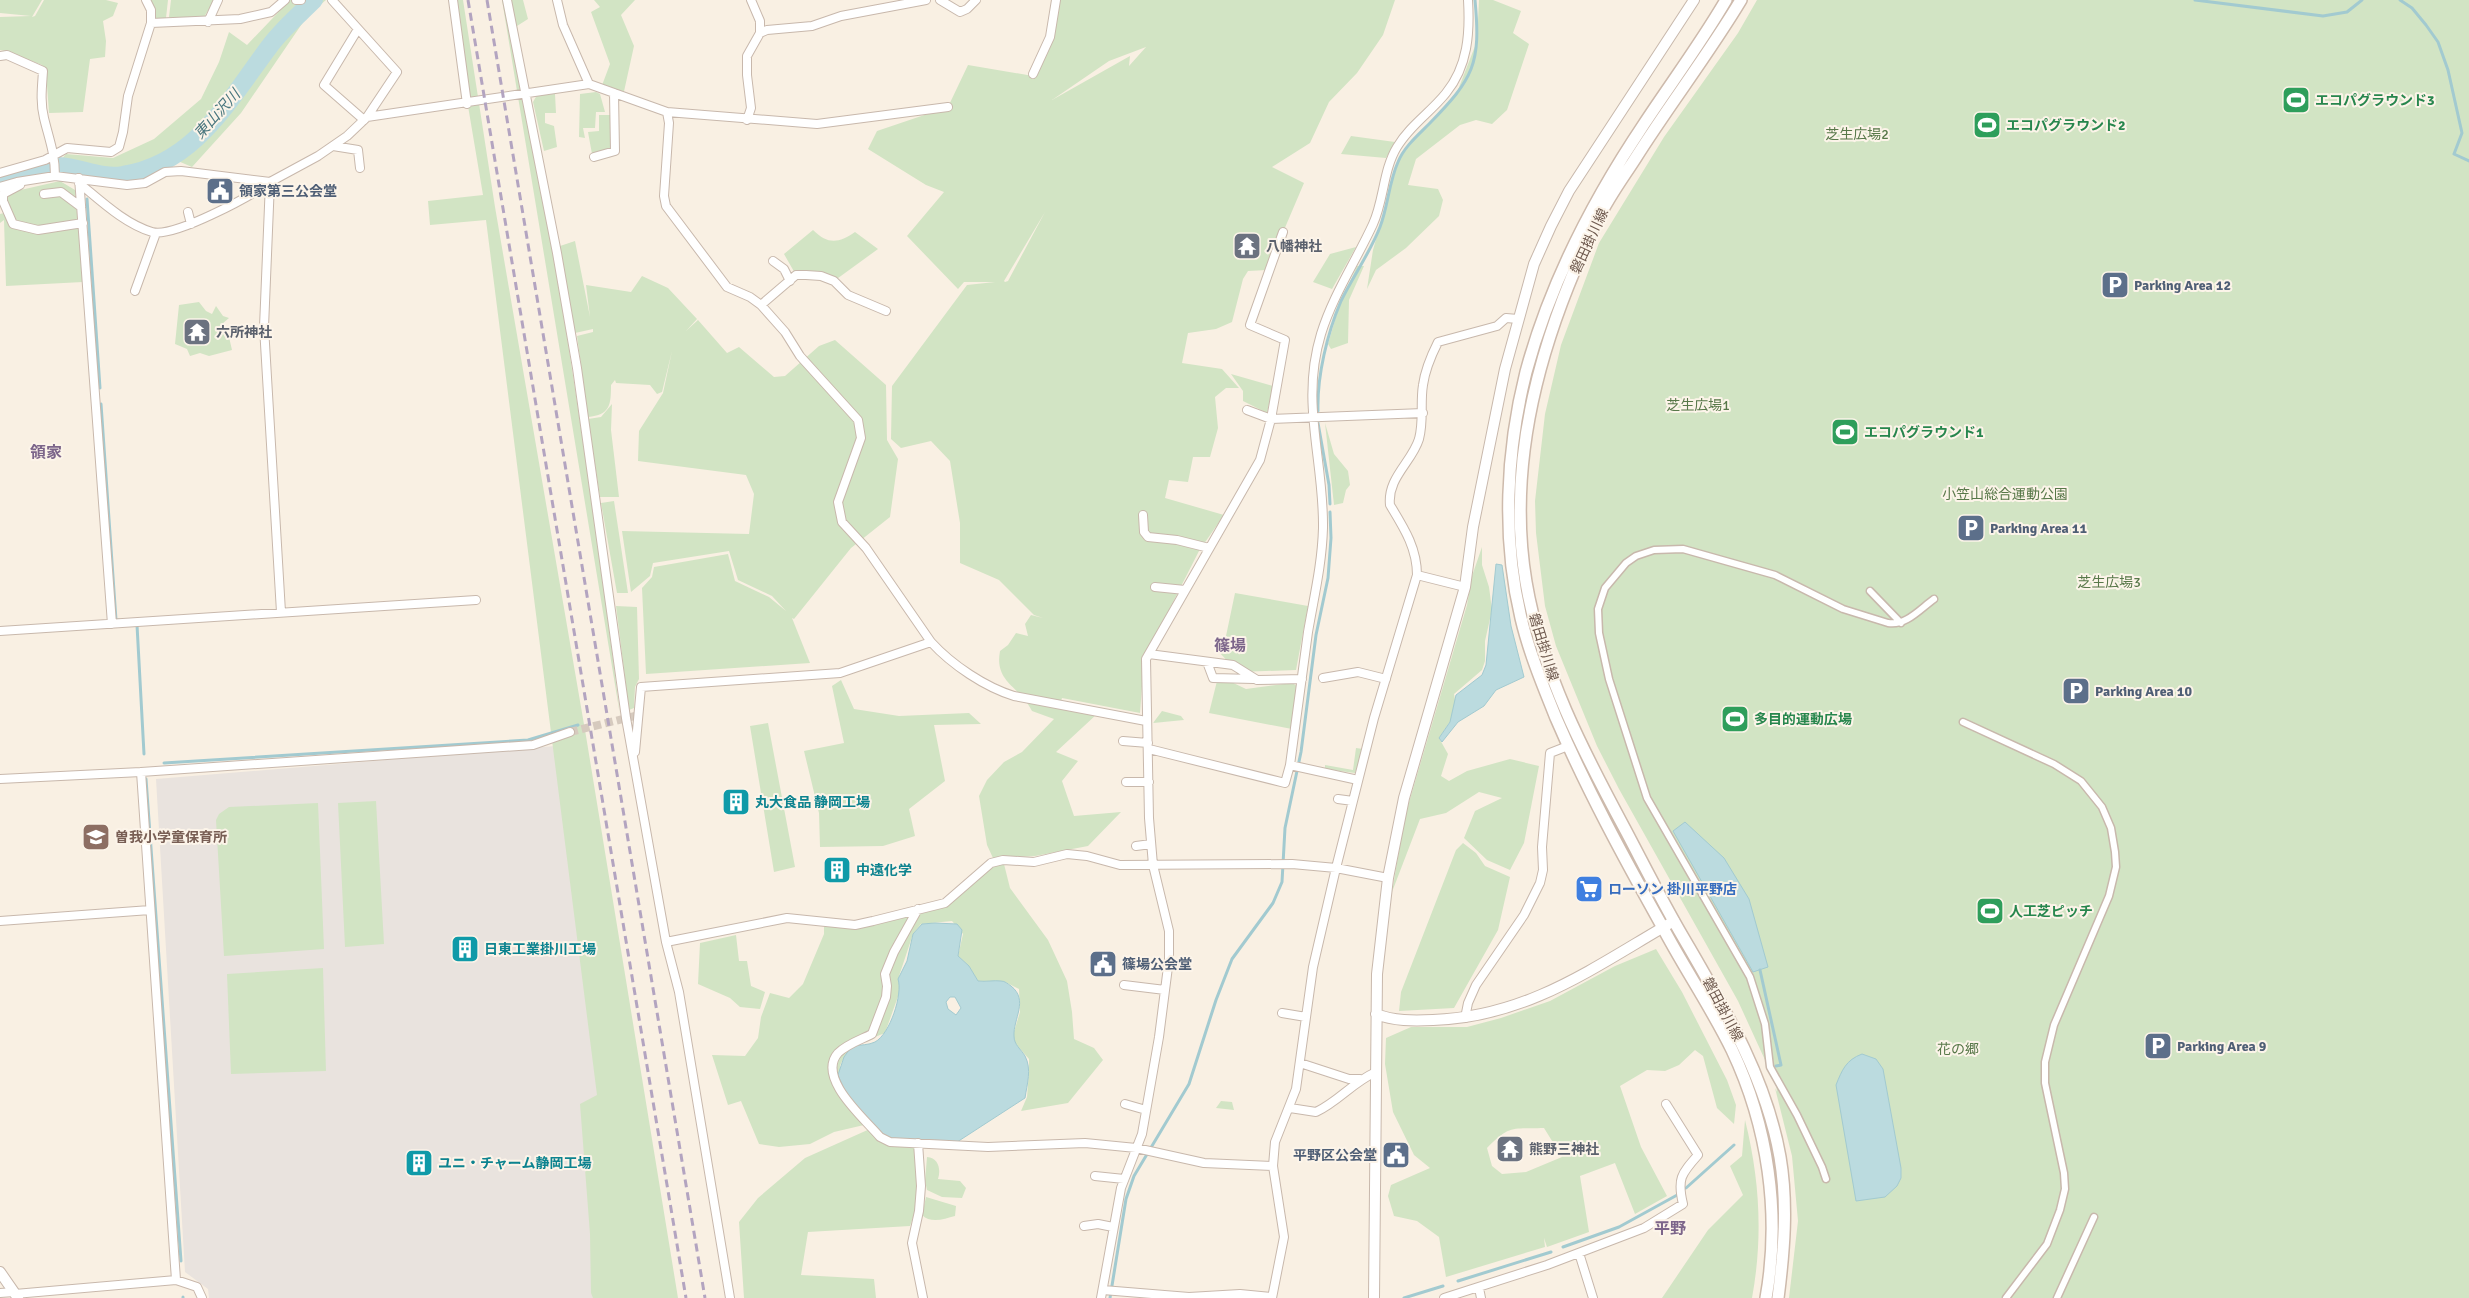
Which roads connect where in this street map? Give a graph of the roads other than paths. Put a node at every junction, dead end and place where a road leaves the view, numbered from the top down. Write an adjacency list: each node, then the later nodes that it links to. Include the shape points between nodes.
1 (146, 0): 20 (street)
2 (218, 0): 19 (street)
3 (285, 0): 19 (street, via 271,12)
4 (296, 0): 5 (street)
5 (301, 0)
6 (332, 0): 21 (street)
7 (453, 0): 28 (street)
8 (508, 0): 26 (street)
9 (557, 0): 25 (street, via 563,25)
10 (751, 0): 22 (street, via 760,21)
11 (926, 0): 22 (street, via 842,16 812,26)
12 (940, 0): 13 (street, via 960,12)
13 (976, 0)
14 (1056, 0): 24 (street, via 1050,36)
15 (1468, 0): 58 (street, via 1467,49 1459,70 1447,92 1397,147 1374,222 1337,291 1321,333 1310,394)
16 (1694, 0): 55 (street, via 1569,191 1534,264)
17 (1726, 0): 85 (main road, 磐田掛川線, via 1594,204 1549,302 1526,373 1514,437 1509,509 1516,590 1532,655)
18 (1742, 0): 103 (main road, 磐田掛川線, via 1645,142 1598,218 1549,338 1531,406 1522,476 1525,579 1545,657 1565,710 1594,771)
19 (208, 22): 20 (street)
20 (151, 23): 34 (street, via 128,96 119,147 111,152 68,148)
21 (358, 29): 31 (street, via 397,72); 31 (street, via 324,85)
22 (760, 33): 32 (street, via 747,56 751,108)
23 (0, 56): 34 (street, via 8,56 43,71 41,95 44,117)
24 (1033, 74)
25 (589, 84): 26 (street); 27 (street)
26 (525, 93): 28 (street); 86 (street, via 576,368)
27 (614, 93): 30 (street); 35 (street, via 615,151)
28 (467, 104): 31 (street)
29 (948, 107): 32 (street, via 817,124)
30 (667, 112): 32 (street); 53 (street, via 666,206 728,287)
31 (366, 118): 33 (street)
32 (746, 120)
33 (333, 146): 36 (street, via 358,150); 41 (street)
34 (55, 154): 37 (street); 38 (street)
35 (594, 157)
36 (360, 168)
37 (0, 174)
38 (56, 176): 39 (street); 40 (street)
39 (28, 180): 42 (street); 46 (street, via 3,194 13,224 38,230)
40 (79, 180): 41 (street, via 127,185 145,183 165,172 181,171); 44 (street); 49 (street, via 121,216)
41 (270, 182): 47 (street); 69 (street, via 264,327)
42 (0, 188)
43 (44, 194): 44 (street, via 61,192)
44 (81, 207): 46 (street)
45 (188, 212): 47 (street)
46 (83, 223): 71 (street)
47 (192, 224): 49 (street)
48 (1283, 232): 59 (street, via 1250,325 1285,340)
49 (156, 233): 52 (street)
50 (773, 261): 51 (street, via 784,268)
51 (790, 281): 53 (street); 54 (street, via 796,276 821,276 834,282 848,295)
52 (135, 291)
53 (761, 306): 73 (street, via 785,332 800,356 858,420 861,438 838,502 842,522 866,548)
54 (886, 311)
55 (1518, 319): 57 (street, via 1506,318 1496,326 1438,342 1422,386); 64 (street, via 1492,433)
56 (1247, 410): 59 (street)
57 (1423, 413): 58 (street); 62 (street, via 1418,441 1398,473 1390,499 1390,505 1411,539)
58 (1312, 418): 59 (street); 76 (street, via 1322,484 1321,566)
59 (1271, 419): 61 (street, via 1260,460)
60 (1144, 515): 61 (street, via 1144,532 1148,537)
61 (1209, 548): 65 (street)
62 (1417, 575): 64 (street); 79 (street)
63 (1155, 587): 65 (street)
64 (1464, 587): 99 (street, via 1404,798)
65 (1185, 590): 74 (street)
66 (1870, 590): 70 (street)
67 (1934, 599): 70 (street)
68 (476, 600): 69 (street)
69 (282, 612): 71 (street)
70 (1901, 623): 124 (street, via 1888,623 1851,612 1775,575 1683,548 1654,550 1626,563 1605,588 1598,609 1598,633 1609,679 1646,798 1750,977 1765,1024 1770,1067 1805,1131)
71 (112, 624): 72 (street)
72 (0, 632)
73 (931, 642): 80 (street, via 943,655 999,692); 86 (street, via 840,673 641,687)
74 (1149, 654): 75 (street); 80 (street, via 1145,672)
75 (1207, 662): 78 (street, via 1233,664); 78 (street, via 1213,678)
76 (1302, 678): 78 (street); 87 (street)
77 (1323, 678): 79 (street, via 1358,672)
78 (1254, 679)
79 (1386, 679): 90 (street)
80 (1146, 722): 84 (street)
81 (1963, 722): 145 (street, via 2054,764 2081,781 2102,807 2111,828 2115,852 2116,867 2110,896 2054,1025 2045,1062 2045,1083 2064,1173 2060,1210 2047,1244)
82 (570, 732): 88 (street, via 533,745)
83 (1123, 742): 84 (street)
84 (1148, 746): 87 (street, via 1284,783); 92 (street)
85 (1568, 746): 104 (main road, 磐田掛川線); 111 (street, via 1550,753 1540,883 1524,916 1476,985)
86 (633, 762): 105 (street)
87 (1290, 766): 90 (street)
88 (141, 772): 89 (street); 101 (street)
89 (0, 779)
90 (1358, 780): 94 (street)
91 (1126, 782): 92 (street)
92 (1149, 782): 95 (street)
93 (1338, 799): 94 (street)
94 (1353, 801): 98 (street)
95 (1151, 844): 96 (street); 97 (street)
96 (1136, 846)
97 (1153, 865): 98 (street, via 1292,864); 100 (street, via 1120,865 1067,854 1034,862 1003,860 991,864 944,903); 107 (street, via 1169,931)
98 (1336, 868): 99 (street); 110 (street, via 1313,968)
99 (1388, 878): 109 (street, via 1377,974)
100 (918, 909): 105 (street, via 855,925 787,918); 119 (street, via 885,974 886,997 872,1034 836,1055 832,1068 836,1087 880,1137 890,1142)
101 (150, 910): 102 (street); 130 (street)
102 (0, 920)
103 (1674, 922): 104 (street); 144 (main road, 磐田掛川線, via 1728,1015 1755,1074 1771,1120 1784,1190 1783,1261)
104 (1662, 928): 111 (street, via 1538,997 1504,1010); 143 (main road, 磐田掛川線, via 1730,1047 1756,1112 1771,1182)
105 (666, 942): 136 (street, via 679,992)
106 (1124, 985): 107 (street)
107 (1165, 990): 118 (street)
108 (1282, 1014): 110 (street)
109 (1376, 1014): 111 (street, via 1389,1019 1415,1021); 113 (street)
110 (1306, 1017): 112 (street)
111 (1465, 1018)
112 (1300, 1063): 114 (street, via 1349,1079); 117 (street)
113 (1376, 1072): 114 (street); 139 (street)
114 (1360, 1078): 117 (street, via 1337,1100 1316,1112)
115 (1125, 1104): 118 (street)
116 (1666, 1104): 128 (street, via 1698,1155 1687,1167 1679,1184 1683,1204 1644,1228)
117 (1290, 1108): 121 (street, via 1275,1142)
118 (1146, 1110): 120 (street)
119 (918, 1143): 120 (street, via 988,1147 1085,1143); 137 (street, via 920,1211 912,1243)
120 (1136, 1148): 121 (street, via 1221,1164); 123 (street)
121 (1273, 1166): 138 (street, via 1284,1237)
122 (1094, 1176): 123 (street)
123 (1124, 1179): 127 (street)
124 (1826, 1179)
125 (2094, 1217): 146 (street)
126 (1084, 1226): 127 (street)
127 (1114, 1227): 133 (street)
128 (1579, 1253): 131 (street); 142 (street)
129 (0, 1272): 134 (street)
130 (176, 1280): 134 (street); 135 (street, via 197,1287)
131 (1479, 1288): 140 (street); 141 (street)
132 (0, 1293): 134 (street)
133 (1103, 1293): 138 (street, via 1118,1291 1190,1297 1240,1294)
134 (16, 1295)
135 (202, 1298)
136 (730, 1298)
137 (923, 1298)
138 (1272, 1298)
139 (1374, 1298)
140 (1444, 1298)
141 (1481, 1298)
142 (1594, 1298)
143 (1766, 1298)
144 (1778, 1298)
145 (2006, 1298)
146 (2057, 1298)

